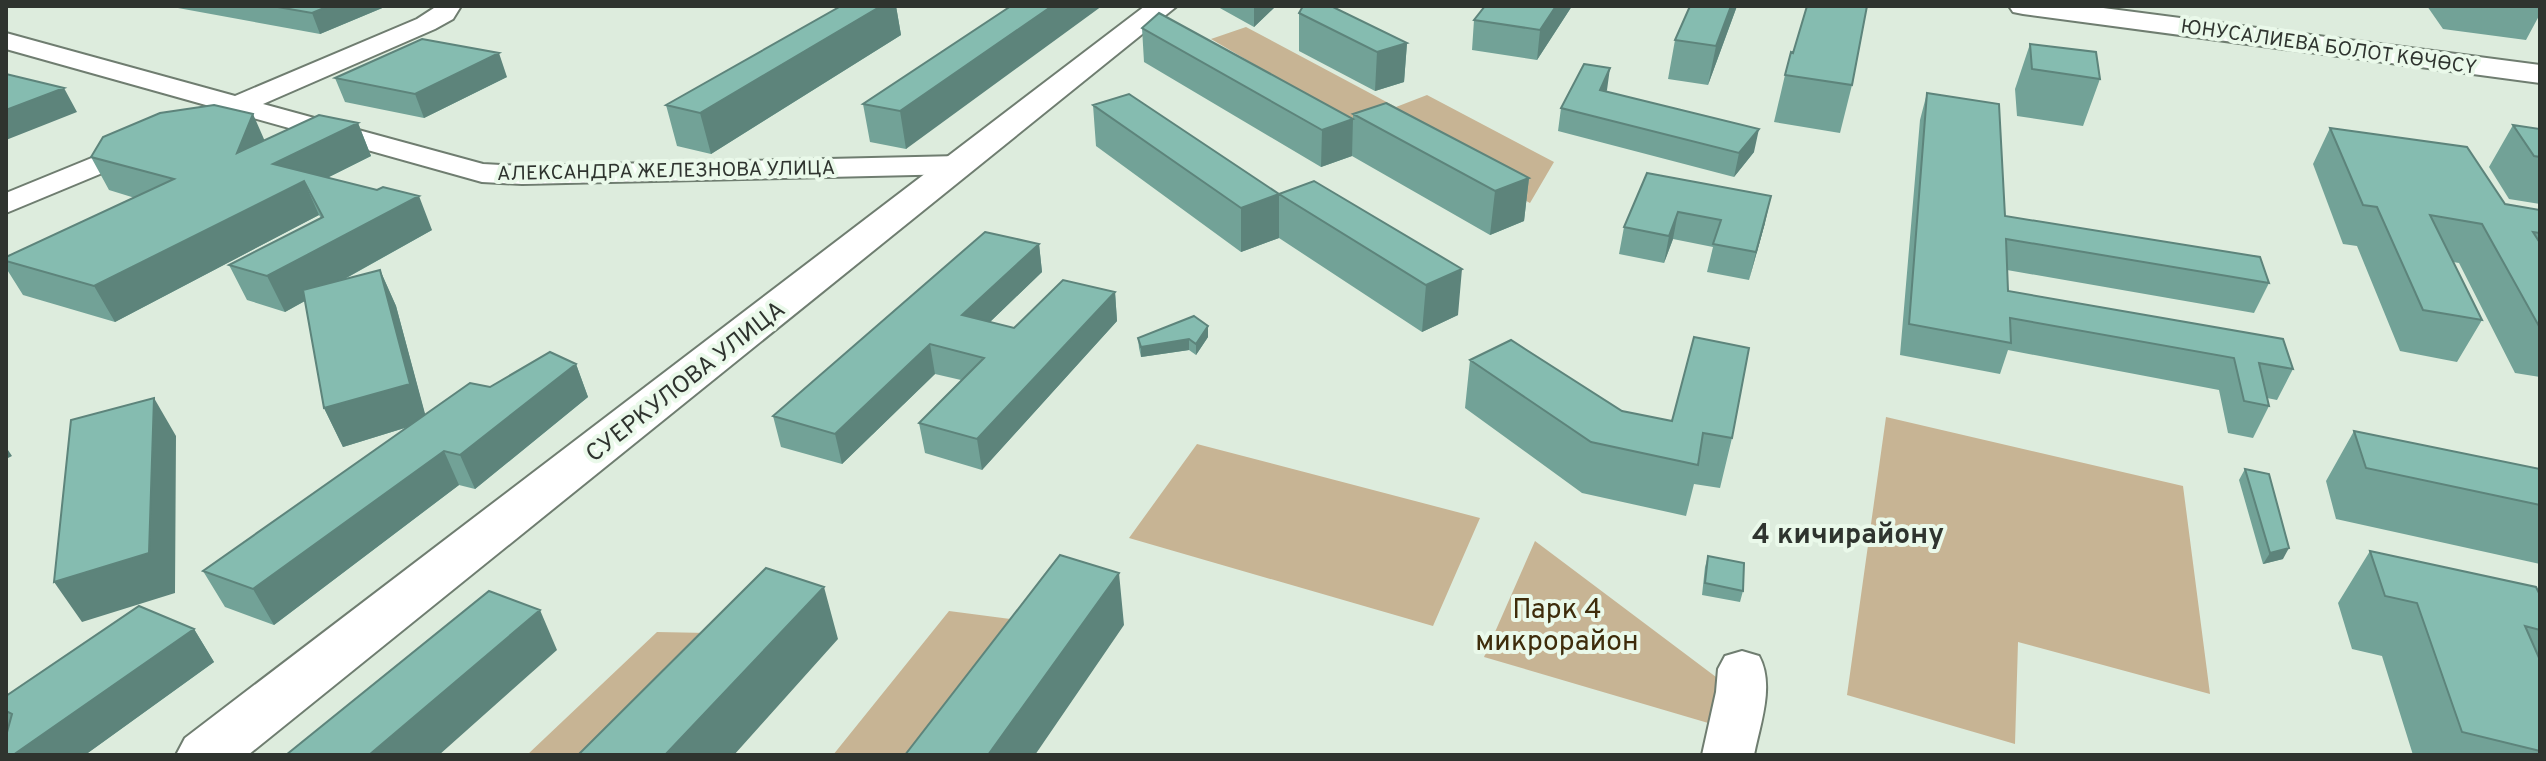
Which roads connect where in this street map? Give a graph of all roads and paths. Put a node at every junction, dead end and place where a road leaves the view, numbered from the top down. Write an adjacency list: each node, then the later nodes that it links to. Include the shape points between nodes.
1 (449, 6): 6 (street, via 426,24)
2 (1163, 6): 9 (main road, СУЕРКУЛОВА УЛИЦА)
3 (2023, 6): 5 (main road, ЮНУСАЛИЕВА БОЛОТ КӨЧӨСҮ)
4 (6, 41): 6 (street, АЛЕКСАНДРА ЖЕЛЕЗНОВА УЛИЦА)
5 (2540, 74)
6 (234, 106): 7 (street); 9 (street, АЛЕКСАНДРА ЖЕЛЕЗНОВА УЛИЦА, via 482,173)
7 (193, 124)
8 (164, 136): 10 (street)
9 (959, 165): 12 (main road, СУЕРКУЛОВА УЛИЦА)
10 (6, 204)
11 (1742, 669): 13 (street)
12 (206, 755)
13 (1728, 755)

